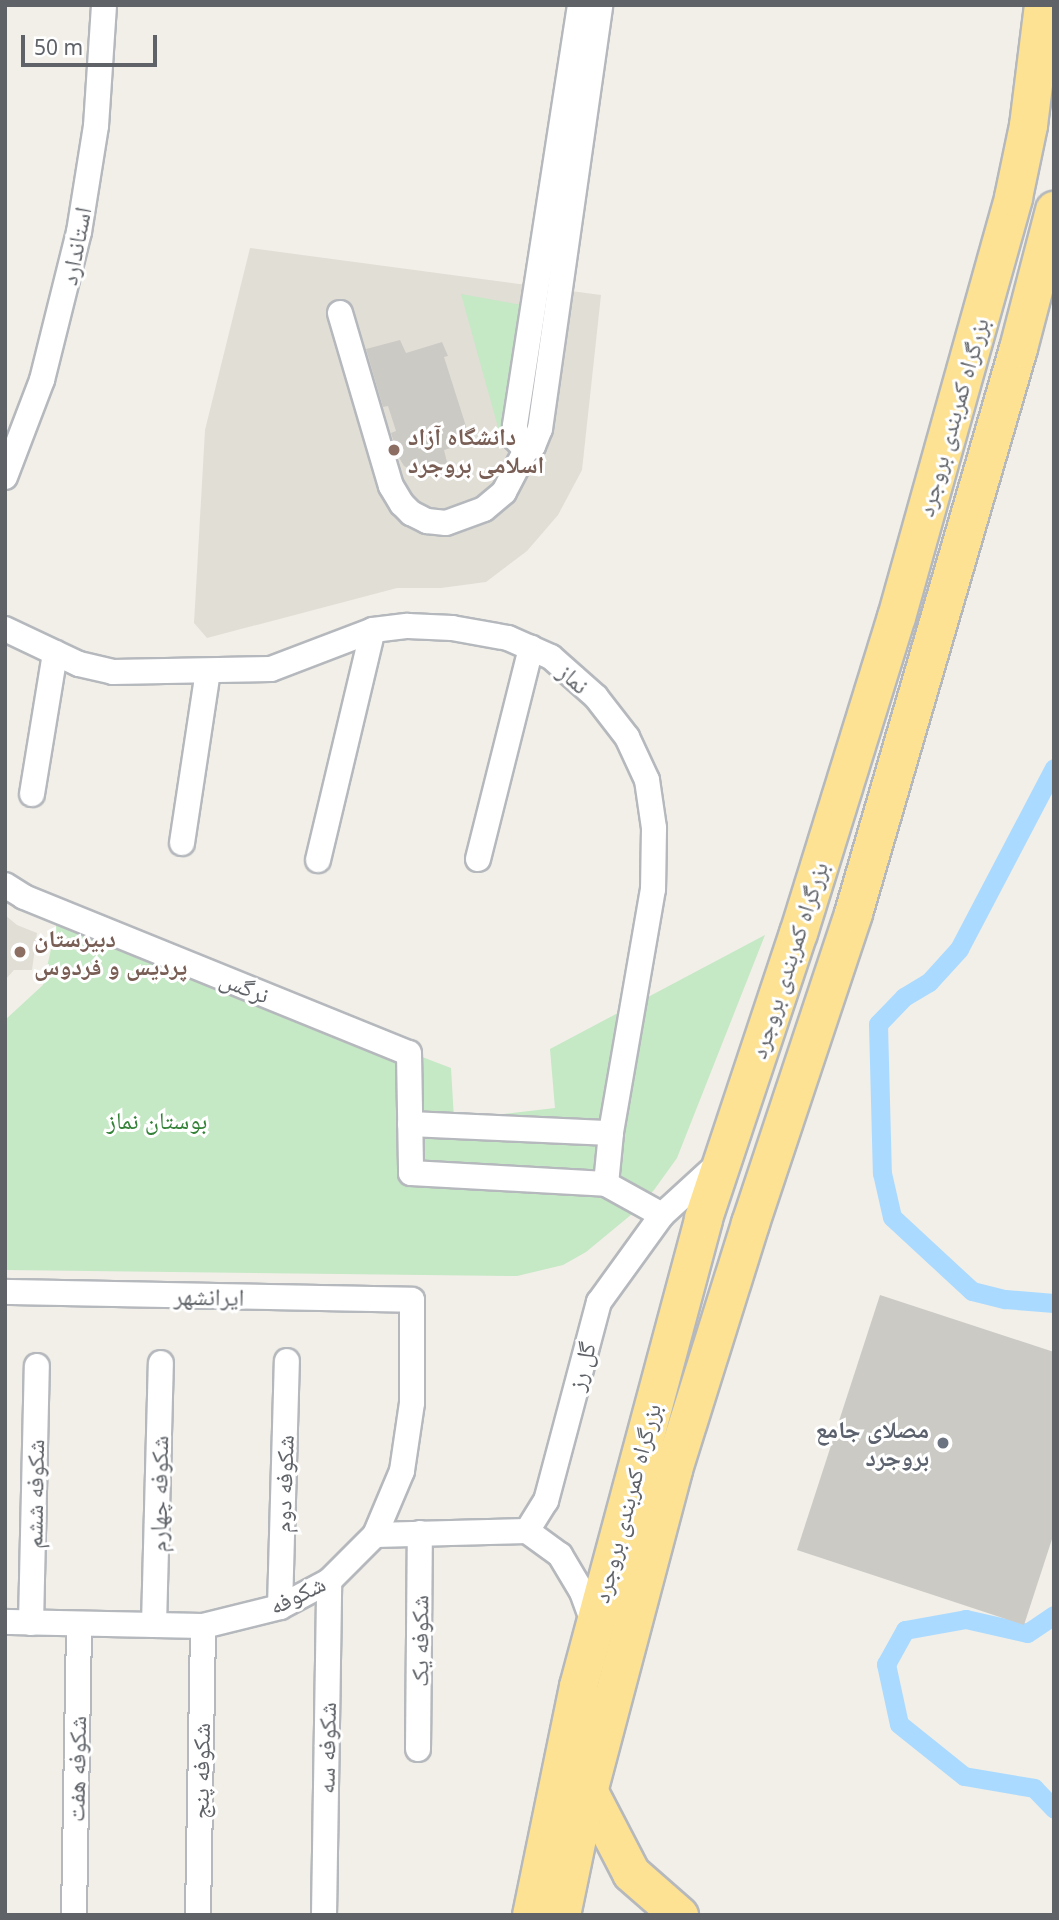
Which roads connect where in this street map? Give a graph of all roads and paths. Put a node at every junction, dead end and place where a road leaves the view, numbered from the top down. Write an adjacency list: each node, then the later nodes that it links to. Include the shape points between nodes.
1 (104, 5): 8 (street, استاندارد, via 96,126 79,232 42,380)
2 (580, 5): 7 (street, via 515,426 515,438)
3 (600, 5): 7 (street, via 540,429 533,446)
4 (1043, 5): 21 (highway, بزرگراه کمربندی بروجرد, via 1028,125 1013,197 967,367 844,788)
5 (1054, 210): 41 (highway, بزرگراه کمربندی بروجرد, via 853,913 673,1469)
6 (340, 313): 7 (street, via 391,486 411,513 446,523 484,509 504,492)
7 (526, 450)
8 (5, 477)
9 (5, 629): 12 (street, نماز)
10 (373, 630): 11 (street, نماز, via 452,628 508,638); 13 (street, نماز, via 271,669); 17 (street)
11 (531, 648): 16 (street); 20 (street, نماز, via 551,657 596,697 627,737 646,780 654,828 653,889)
12 (55, 653): 13 (street, نماز, via 113,672); 14 (street)
13 (208, 672): 15 (street)
14 (32, 794)
15 (182, 843)
16 (478, 859)
17 (318, 860)
18 (5, 885): 19 (street, نرگس, via 24,897 409,1053)
19 (410, 1124): 20 (street); 22 (street, via 411,1173)
20 (611, 1133): 22 (street, نماز)
21 (723, 1160): 23 (street, گل رز); 39 (highway, بزرگراه کمربندی بروجرد)
22 (606, 1184): 23 (street)
23 (662, 1215): 29 (street, گل رز, via 599,1302 546,1501)
24 (5, 1292): 25 (street, ایرانشهر)
25 (412, 1300): 31 (street, شکوفه, via 412,1403 402,1471)
26 (287, 1361): 33 (street, شکوفه دوم)
27 (161, 1363): 37 (street, شکوفه چهارم)
28 (37, 1366): 35 (street, شکوفه ششم)
29 (527, 1531): 30 (street); 39 (street, via 560,1555 582,1592)
30 (420, 1534): 31 (street); 40 (street, شکوفه یک)
31 (375, 1535): 32 (street, شکوفه)
32 (329, 1581): 33 (street, شکوفه); 45 (street, شکوفه سه)
33 (280, 1607): 38 (street, شکوفه)
34 (5, 1622): 35 (street, شکوفه)
35 (31, 1623): 36 (street, شکوفه)
36 (79, 1623): 37 (street, شکوفه); 43 (street, شکوفه هفت)
37 (154, 1625): 38 (street, شکوفه)
38 (203, 1626): 44 (street, شکوفه پنج)
39 (594, 1626): 42 (highway, بزرگراه کمربندی بروجرد)
40 (418, 1749)
41 (588, 1790): 42 (highway, بزرگراه کمربندی بروجرد); 46 (highway, via 631,1873)
42 (536, 1911)
43 (74, 1915)
44 (198, 1915)
45 (324, 1915)
46 (679, 1915)

